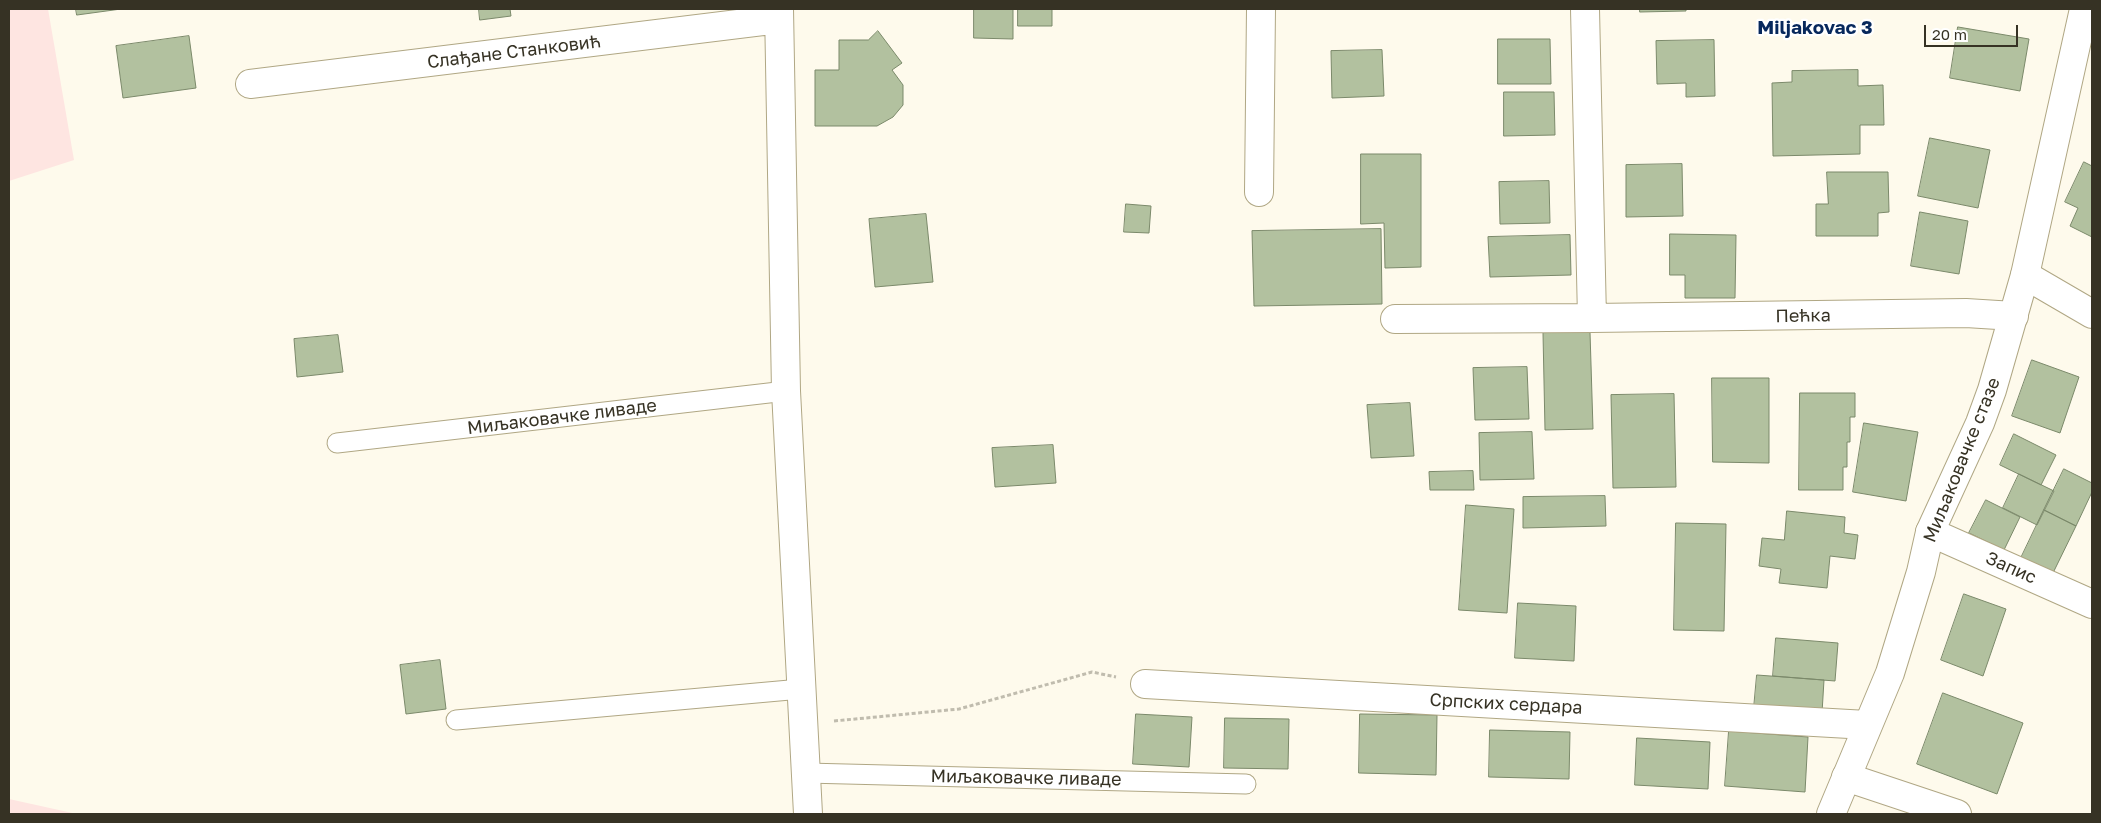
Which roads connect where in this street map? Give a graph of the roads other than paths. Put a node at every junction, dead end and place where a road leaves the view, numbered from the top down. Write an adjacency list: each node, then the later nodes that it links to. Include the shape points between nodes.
1 (1261, 9): 6 (street)
2 (1585, 9): 11 (street)
3 (2084, 9): 7 (street, Миљаковачке стазе)
4 (779, 14): 5 (street, Слађане Станковић); 12 (street)
5 (250, 84)
6 (1259, 192)
7 (2025, 275): 8 (street); 9 (street, Миљаковачке стазе)
8 (2092, 314)
9 (2014, 316): 11 (street, Пећка); 14 (street, Миљаковачке стазе, via 1980,423)
10 (1395, 318): 11 (street, Пећка)
11 (1592, 318)
12 (786, 391): 13 (lane, Миљаковачке ливаде); 17 (street)
13 (337, 443)
14 (1930, 532): 15 (street, Запис); 19 (street, Миљаковачке стазе, via 1890,673)
15 (2092, 604)
16 (1145, 684): 19 (street, Српских сердара)
17 (801, 690): 18 (lane); 20 (street)
18 (456, 720)
19 (1867, 725): 21 (street, Миљаковачке стазе)
20 (806, 773): 22 (lane, Миљаковачке ливаде); 23 (street)
21 (1846, 777): 24 (street, Миљаковачке стазе); 25 (street)
22 (1246, 784)
23 (808, 814)
24 (1831, 814)
25 (1957, 814)

